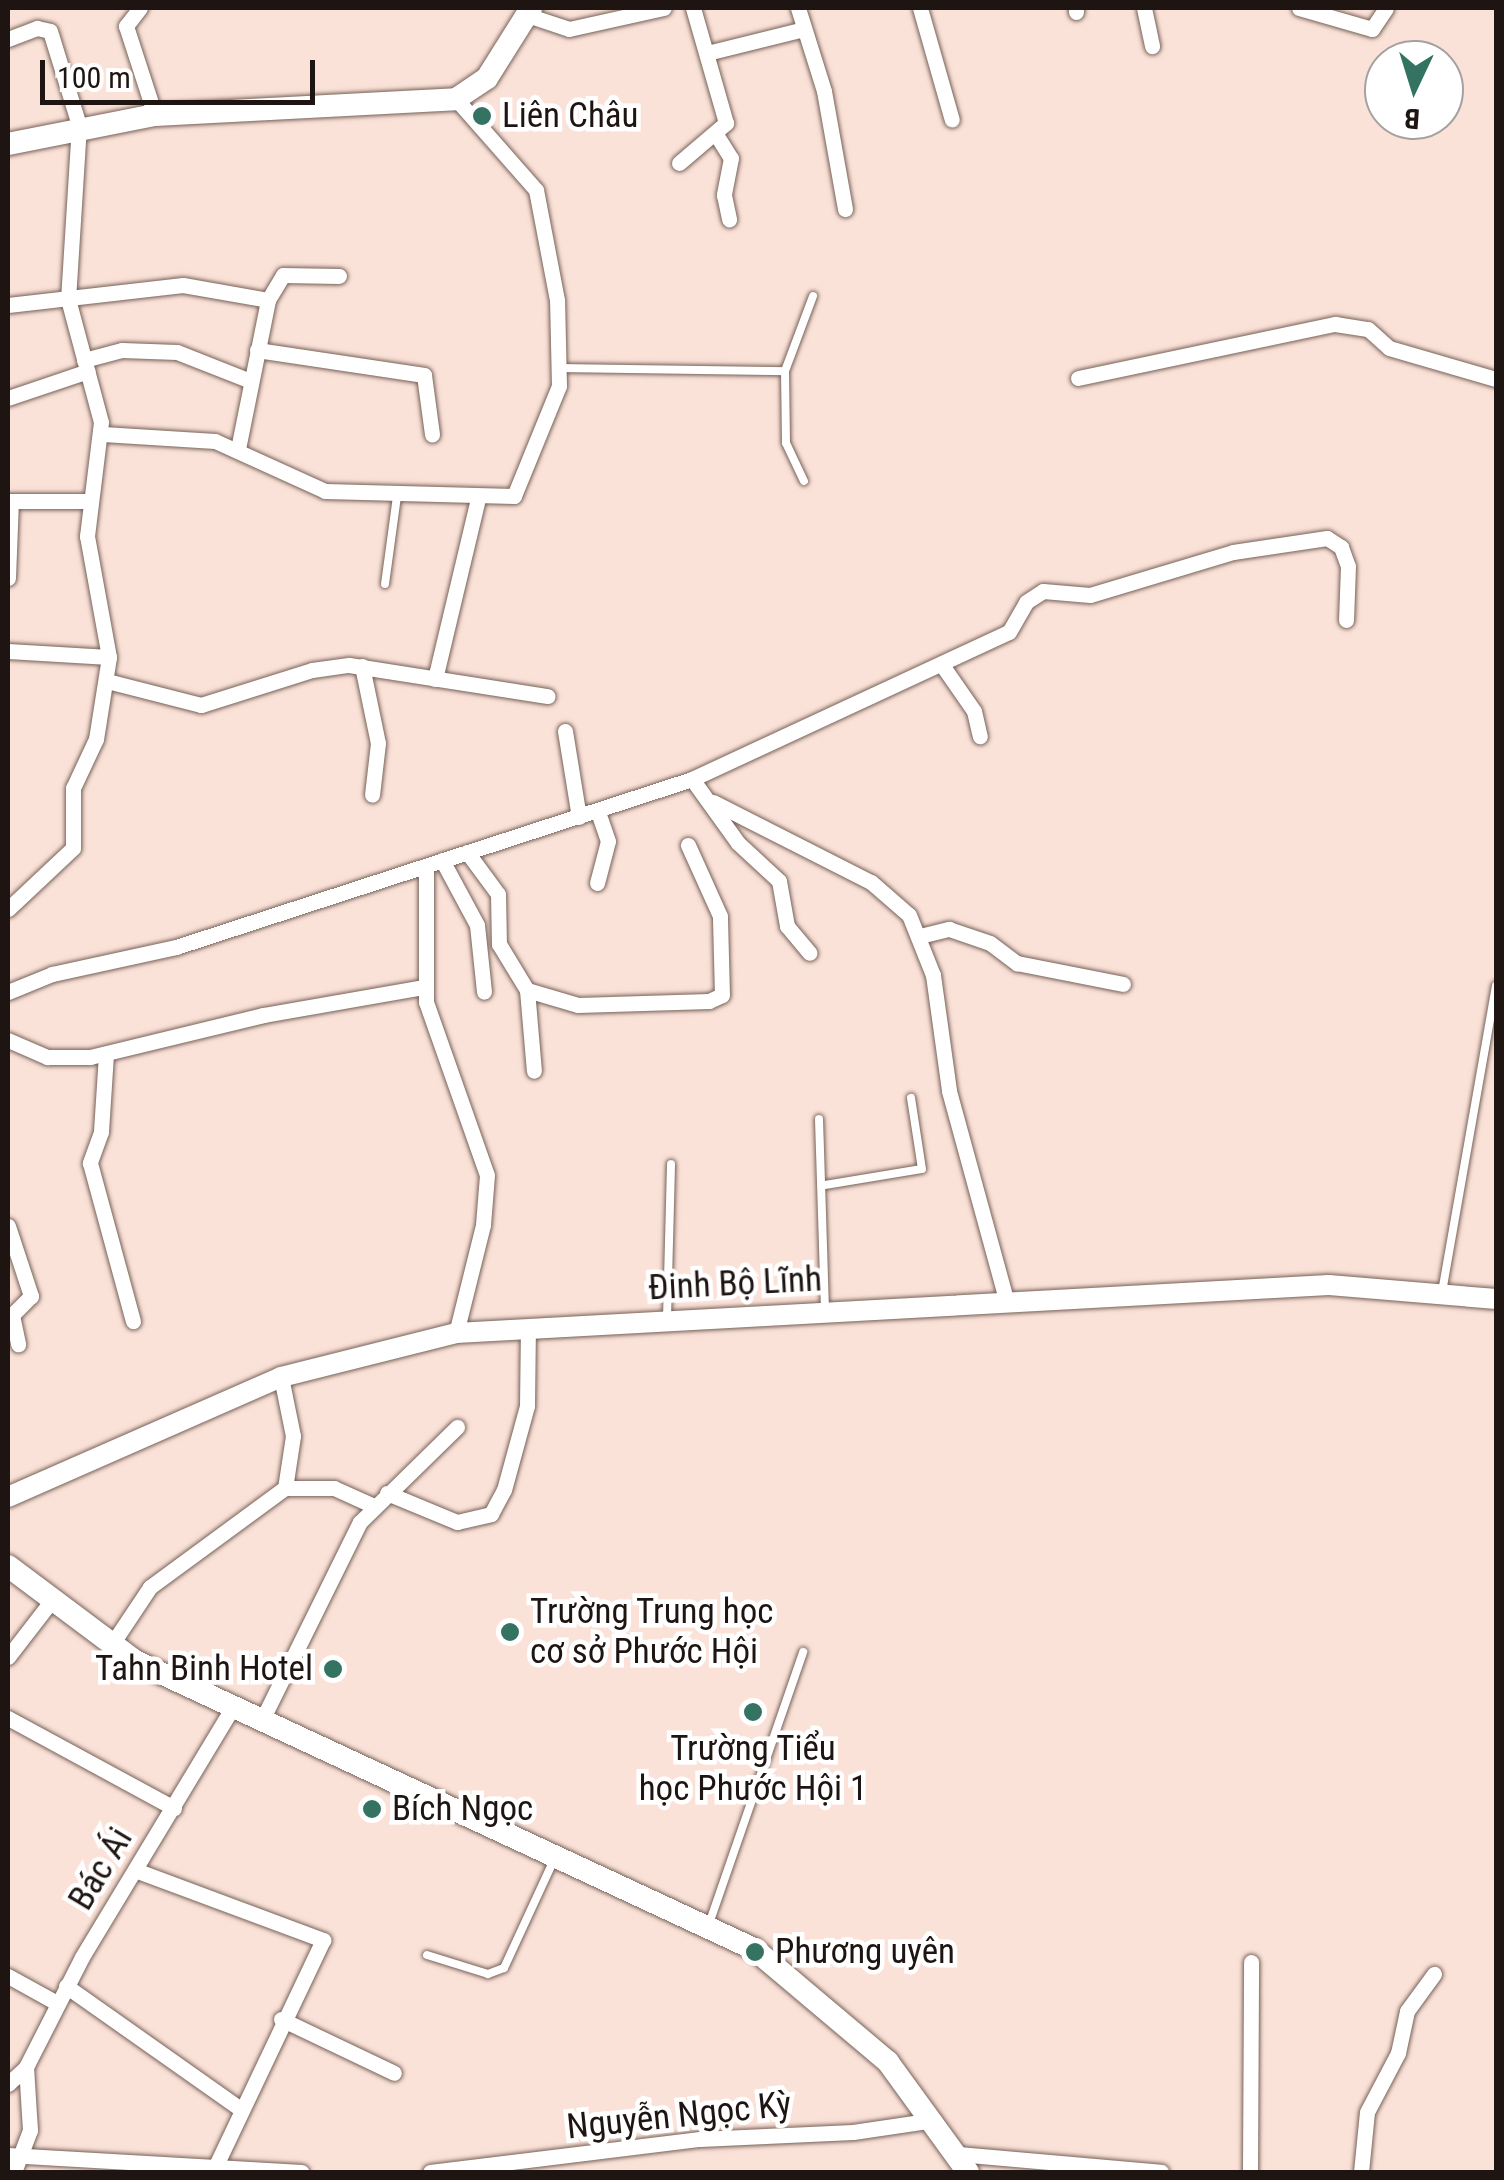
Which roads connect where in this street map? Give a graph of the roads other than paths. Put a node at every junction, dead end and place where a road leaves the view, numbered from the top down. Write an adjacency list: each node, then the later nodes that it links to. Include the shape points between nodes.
1 (140, 8): 15 (street, via 126,26)
2 (664, 8): 9 (street, via 569,29)
3 (693, 8): 13 (street)
4 (798, 8): 10 (street)
5 (920, 8): 16 (street)
6 (1144, 8): 12 (street)
7 (1299, 8): 8 (street, via 1372,28)
8 (1386, 8)
9 (529, 11): 14 (main road, via 488,78)
10 (804, 29): 13 (street); 21 (street, via 824,91)
11 (8, 39): 17 (street, via 37,28 50,31)
12 (1152, 46)
13 (707, 53): 18 (street, via 726,116)
14 (456, 99): 15 (main road); 30 (street, via 536,190)
15 (155, 115): 17 (main road)
16 (952, 120)
17 (78, 125): 19 (main road); 25 (street)
18 (717, 136): 20 (street); 22 (street, via 730,152 724,195)
19 (8, 144)
20 (679, 163)
21 (845, 208)
22 (729, 218)
23 (338, 276): 26 (street, via 283,276)
24 (812, 296): 31 (lane)
25 (68, 299): 26 (street, via 183,285); 27 (street); 29 (street)
26 (268, 300): 28 (street)
27 (8, 305)
28 (257, 350): 34 (street); 37 (street, via 424,375)
29 (86, 366): 34 (street, via 122,350 178,352); 35 (street); 36 (street)
30 (562, 368): 31 (lane); 41 (street, via 517,492)
31 (785, 371): 39 (lane, via 786,443)
32 (1078, 378): 33 (street, via 1336,324 1368,329 1386,346)
33 (1496, 379)
34 (248, 380): 38 (street)
35 (8, 398)
36 (103, 434): 38 (street, via 198,438); 43 (street)
37 (432, 434)
38 (238, 449): 40 (street, via 309,488)
39 (804, 481)
40 (397, 496): 41 (street); 45 (lane)
41 (478, 499): 51 (street)
42 (9, 501): 43 (street); 44 (street)
43 (91, 501): 48 (street, via 88,554)
44 (8, 578)
45 (384, 584)
46 (1346, 620): 49 (street, via 1345,556 1335,541 1314,538 1233,552 1090,595 1043,591 1026,602 1009,632)
47 (8, 651): 48 (street)
48 (109, 657): 52 (street)
49 (942, 665): 55 (street, via 974,711); 56 (street)
50 (362, 666): 51 (street); 52 (street, via 312,670 201,706); 57 (street, via 378,743)
51 (435, 679): 53 (street)
52 (107, 682): 66 (street, via 96,739 74,788 74,848)
53 (548, 696)
54 (565, 732): 60 (street)
55 (980, 736)
56 (692, 779): 58 (street); 59 (street)
57 (372, 796)
58 (713, 802): 67 (street, via 890,893); 68 (street, via 738,843 784,889 787,926)
59 (598, 812): 60 (street); 65 (street, via 608,841)
60 (579, 817): 62 (street)
61 (688, 845): 72 (street, via 720,916 722,994 710,1001 578,1005)
62 (467, 852): 63 (street); 72 (street, via 496,888 498,944)
63 (442, 860): 64 (street); 74 (street, via 477,925)
64 (426, 866): 71 (street); 73 (street, via 176,947 52,974)
65 (597, 884)
66 (8, 909)
67 (920, 936): 69 (street, via 950,928 1017,962); 84 (street, via 933,975 949,1090)
68 (810, 953)
69 (1122, 984)
70 (1496, 986): 83 (lane)
71 (422, 987): 76 (street, via 263,1014); 90 (street, via 487,1175 483,1226)
72 (528, 990): 77 (street)
73 (8, 992)
74 (484, 992)
75 (8, 1040): 76 (street, via 47,1057)
76 (106, 1054): 87 (street, via 101,1132 90,1163)
77 (534, 1071)
78 (910, 1098): 81 (lane, via 922,1169)
79 (819, 1118): 81 (lane)
80 (671, 1164): 88 (lane)
81 (824, 1185): 86 (lane)
82 (8, 1226): 91 (street, via 31,1296 12,1314)
83 (1442, 1292): 84 (street, Đinh Bộ Lĩnh, via 1329,1285); 85 (street, Đinh Bộ Lĩnh)
84 (1006, 1299): 86 (street, Đinh Bộ Lĩnh)
85 (1496, 1299)
86 (824, 1312): 88 (street, Đinh Bộ Lĩnh)
87 (133, 1321)
88 (667, 1322): 89 (street, Đinh Bộ Lĩnh)
89 (528, 1328): 90 (street, Đinh Bộ Lĩnh); 95 (street, via 527,1406 504,1490 490,1514 457,1522)
90 (456, 1333): 92 (street, Đinh Bộ Lĩnh)
91 (18, 1344)
92 (281, 1378): 94 (street, via 292,1436); 96 (street, Đinh Bộ Lĩnh)
93 (457, 1427): 95 (street)
94 (285, 1488): 97 (street, via 334,1488); 100 (street, via 150,1587)
95 (386, 1494): 97 (street)
96 (8, 1497)
97 (374, 1506): 105 (street, via 346,1544)
98 (8, 1566): 99 (main road)
99 (52, 1600): 100 (main road); 102 (street)
100 (110, 1647): 103 (main road)
101 (802, 1652): 109 (lane)
102 (8, 1658)
103 (233, 1707): 105 (main road); 106 (street, Bác Ái)
104 (8, 1718): 106 (street)
105 (262, 1720): 107 (main road)
106 (174, 1808): 108 (street, Bác Ái)
107 (557, 1853): 109 (main road); 110 (lane, via 504,1968 488,1974)
108 (134, 1870): 114 (street, Bác Ái); 116 (street, via 323,1940)
109 (709, 1924): 121 (main road, via 754,1949 834,2011 888,2062)
110 (427, 1955)
111 (1251, 1962): 130 (street)
112 (1434, 1974): 131 (street, via 1407,2011 1398,2053 1367,2112)
113 (8, 1976): 115 (street)
114 (66, 1986): 115 (street, Bác Ái); 120 (street)
115 (57, 2003): 117 (street, Bác Ái)
116 (280, 2019): 118 (street); 120 (street)
117 (26, 2067): 119 (street, Bác Ái); 122 (street, Bác Ái, via 30,2130)
118 (394, 2074)
119 (8, 2084)
120 (239, 2108): 123 (street)
121 (934, 2120): 124 (street, Nguyễn Ngọc Kỳ, via 853,2132 700,2139); 125 (main road)
122 (14, 2155): 123 (street); 126 (street, Bác Ái)
123 (215, 2167): 127 (street)
124 (512, 2168): 128 (street, Nguyễn Ngọc Kỳ)
125 (966, 2168): 129 (street)
126 (14, 2172)
127 (302, 2172)
128 (430, 2172)
129 (1162, 2172)
130 (1250, 2172)
131 (1361, 2172)

